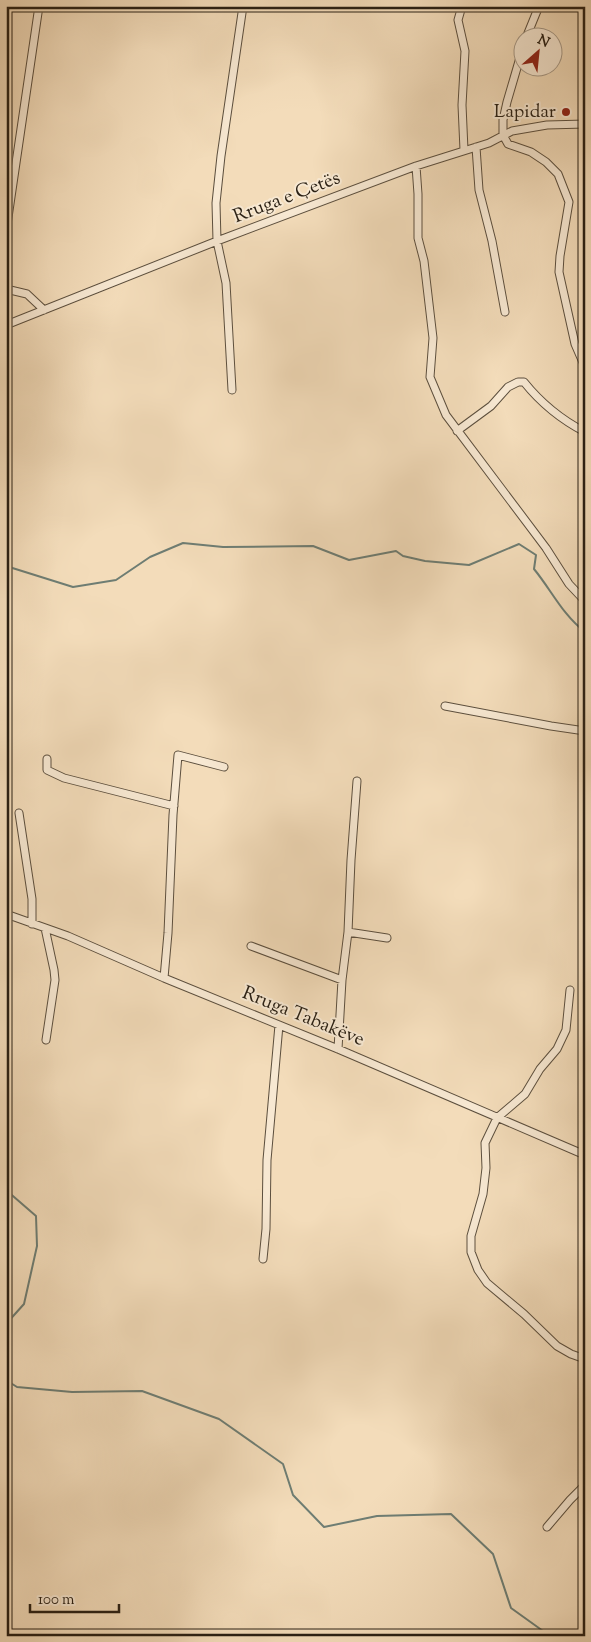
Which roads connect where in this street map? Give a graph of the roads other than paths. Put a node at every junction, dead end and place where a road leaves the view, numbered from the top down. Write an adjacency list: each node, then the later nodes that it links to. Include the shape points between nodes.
1 (39, 6): 12 (street)
2 (243, 6): 13 (street, via 221,156 216,203)
3 (462, 6): 10 (street, via 458,20 465,51)
4 (540, 6): 5 (street)
5 (530, 28)
6 (514, 78): 8 (street, via 503,120)
7 (585, 124): 8 (street, Rruga e Çetës, via 529,127)
8 (503, 135): 9 (street, Rruga e Çetës); 18 (street, via 508,144 531,152 558,174 569,202 560,272 575,344)
9 (476, 147): 10 (street, Rruga e Çetës); 16 (street, via 479,190)
10 (464, 150): 11 (street, Rruga e Çetës)
11 (416, 166): 13 (street, Rruga e Çetës); 20 (street, via 418,238 424,260 433,338 430,377 446,415)
12 (6, 232)
13 (217, 241): 15 (street, Rruga e Çetës); 19 (street, via 226,283)
14 (6, 289): 15 (street, via 27,294)
15 (44, 310): 17 (street, Rruga e Çetës)
16 (505, 312)
17 (6, 325)
18 (585, 366)
19 (232, 390)
20 (458, 431): 21 (street, via 491,406 508,387 524,382 536,396); 22 (street, via 546,548 569,584)
21 (585, 432)
22 (585, 601)
23 (445, 706): 24 (street)
24 (585, 731)
25 (47, 759): 28 (street, via 47,770 64,778)
26 (224, 767): 28 (street, via 178,755)
27 (357, 781): 33 (street)
28 (174, 806): 36 (street)
29 (19, 813): 31 (street, via 32,900)
30 (6, 914): 31 (street, Rruga Tabakëve)
31 (32, 924): 32 (street, Rruga Tabakëve)
32 (45, 928): 36 (street, Rruga Tabakëve); 40 (street, via 55,980)
33 (348, 932): 34 (street); 37 (street)
34 (387, 938)
35 (251, 946): 37 (street)
36 (164, 978): 39 (street, Rruga Tabakëve)
37 (342, 980): 41 (street)
38 (570, 990): 42 (street, via 566,1030 557,1048 525,1094)
39 (279, 1025): 41 (street, Rruga Tabakëve); 44 (street, via 267,1160)
40 (46, 1040)
41 (338, 1049): 42 (street, Rruga Tabakëve)
42 (497, 1118): 43 (street, Rruga Tabakëve); 45 (street, via 484,1143 483,1194 470,1236 471,1252 486,1283 557,1346)
43 (585, 1155)
44 (263, 1259)
45 (585, 1359)
46 (585, 1485): 47 (street)
47 (547, 1528)

